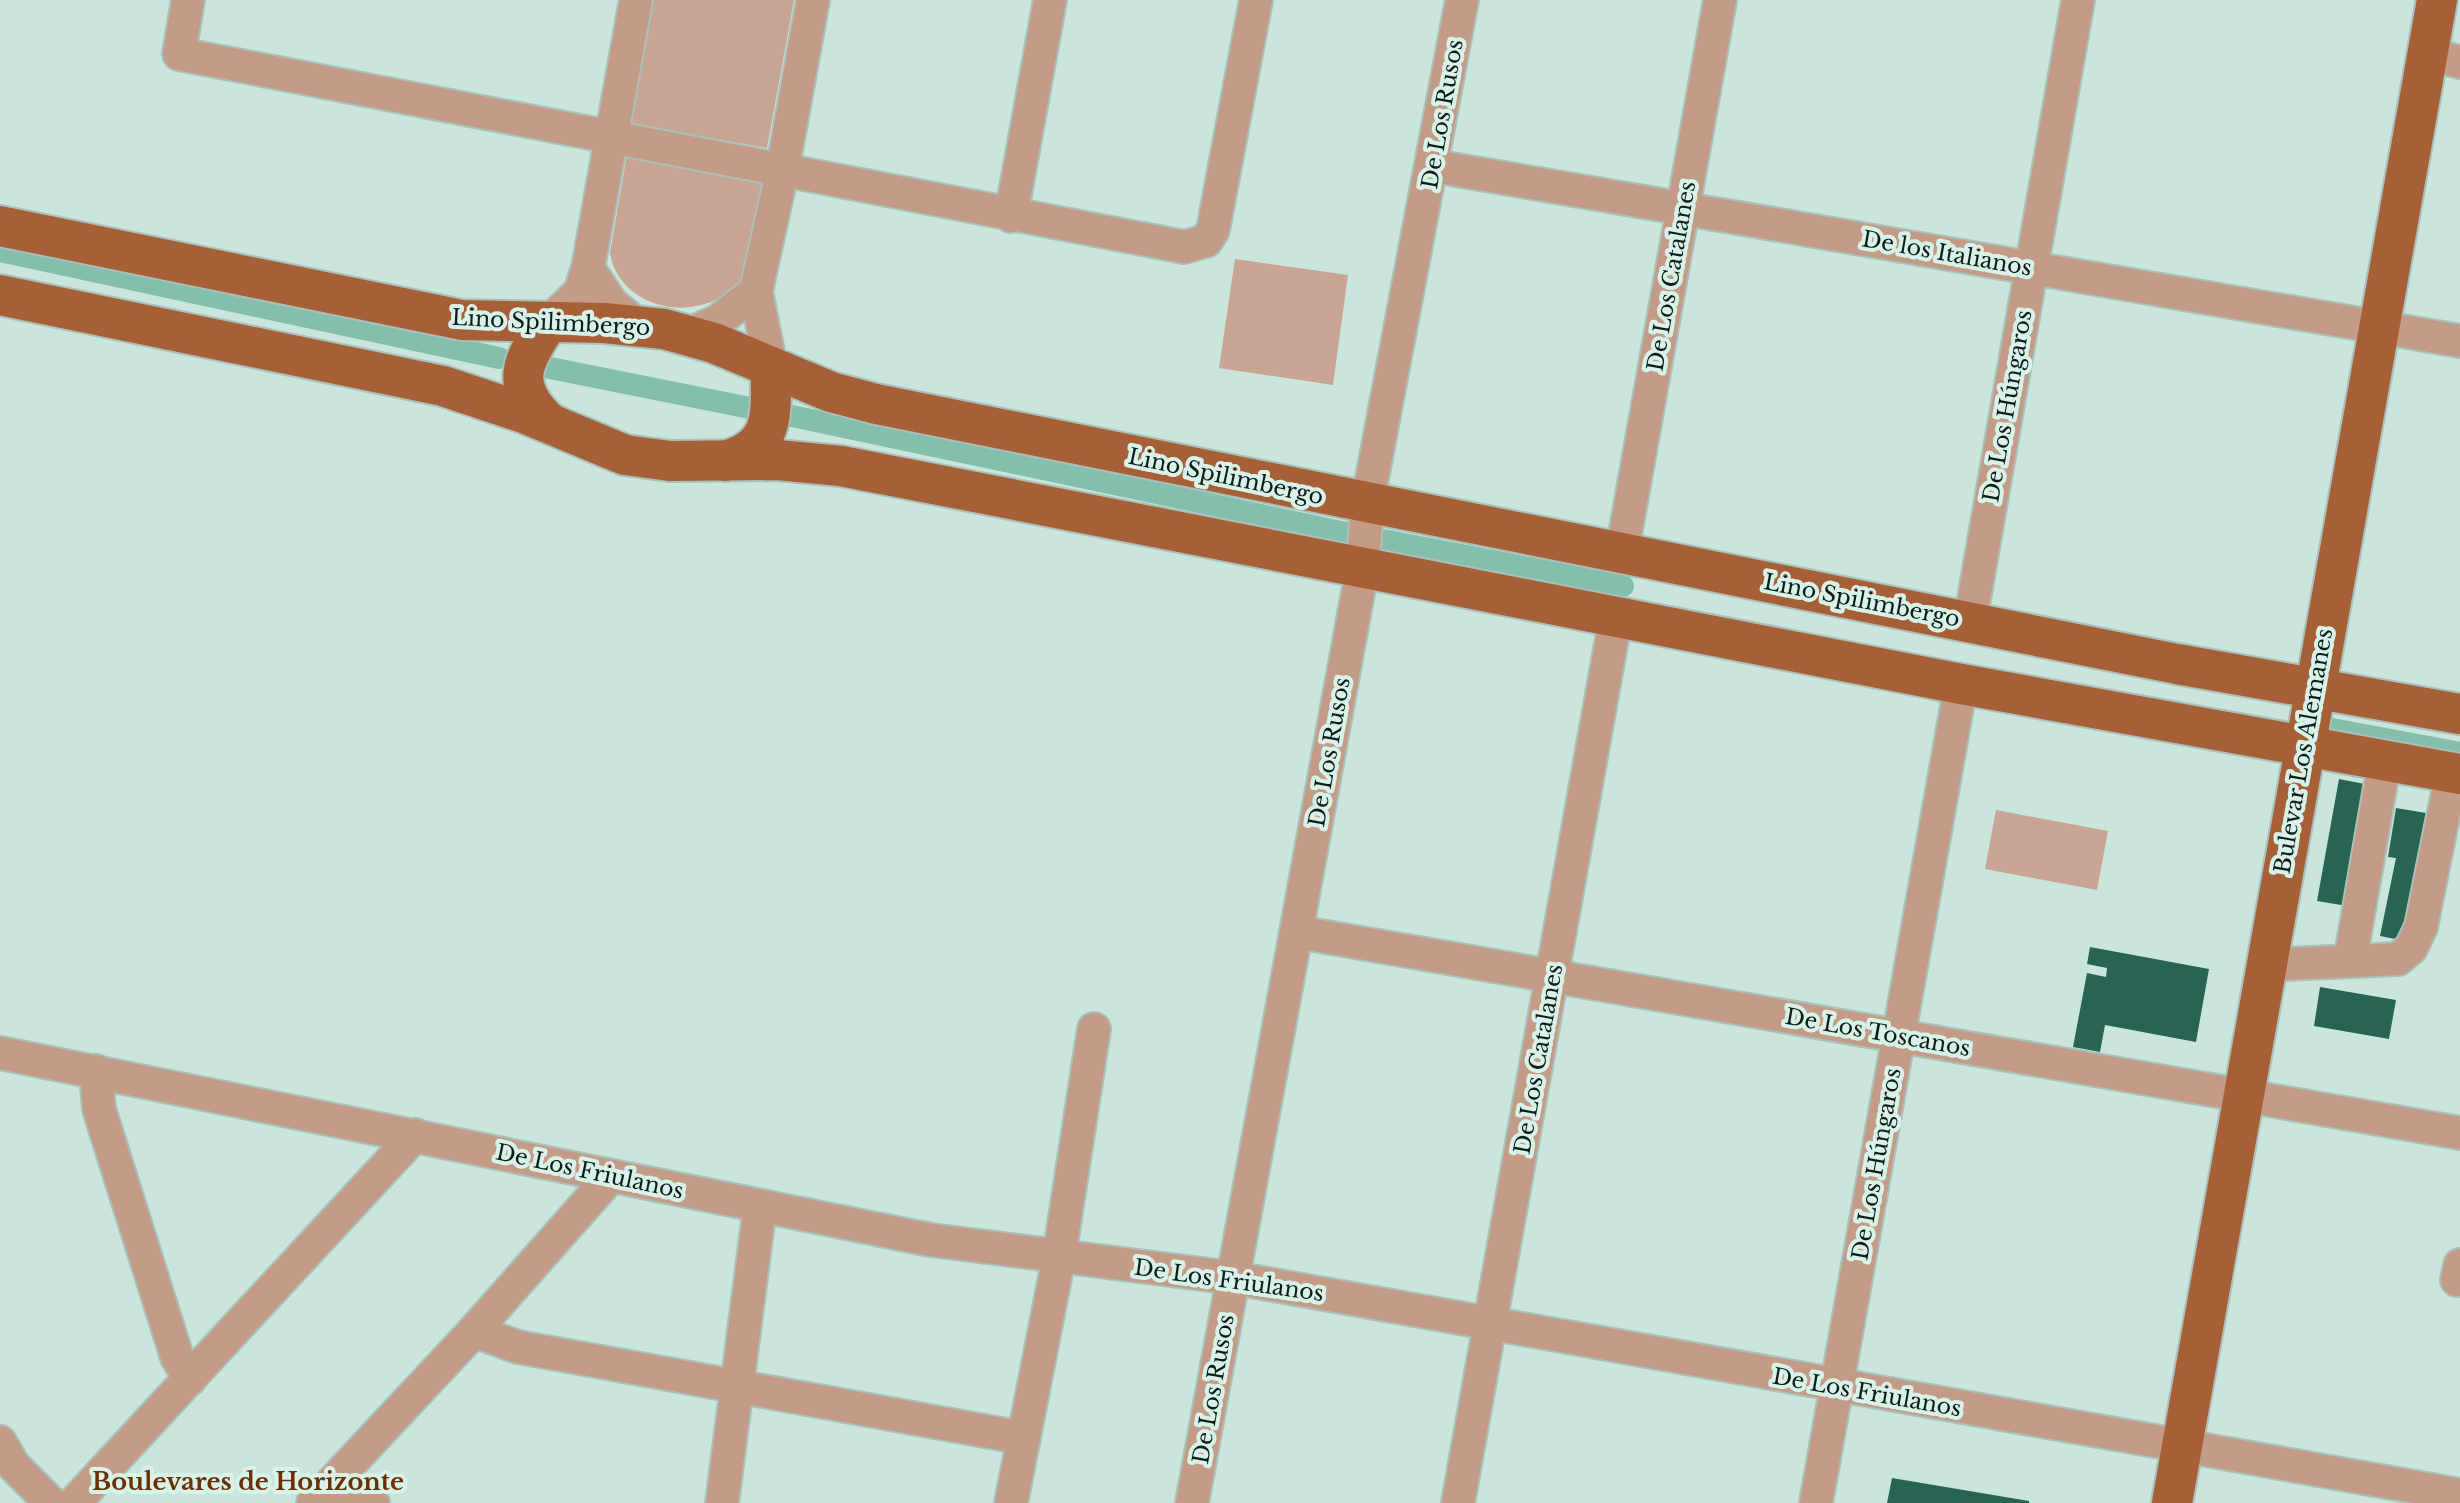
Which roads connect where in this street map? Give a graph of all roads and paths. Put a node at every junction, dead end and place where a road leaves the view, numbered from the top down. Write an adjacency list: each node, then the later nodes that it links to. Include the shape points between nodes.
1 (188, 0): 11 (street, via 179,54)
2 (636, 0): 11 (street)
3 (813, 0): 13 (street)
4 (1050, 0): 15 (street)
5 (1256, 0): 15 (street, via 1213,230 1206,241 1184,247)
6 (1462, 0): 12 (street, De Los Rusos)
7 (1720, 0): 14 (street, De Los Catalanes)
8 (2078, 0): 17 (street, De Los Húngaros)
9 (2437, 0): 10 (main road, Bulevar Los Alemanes)
10 (2444, 58): 23 (main road, Bulevar Los Alemanes)
11 (610, 139): 13 (street); 18 (street)
12 (1433, 166): 14 (street, De los Italianos); 29 (street, De Los Rusos)
13 (782, 172): 15 (street); 19 (street)
14 (1683, 208): 17 (street, De los Italianos); 30 (street, De Los Catalanes)
15 (1011, 216)
16 (0, 226): 21 (main road, Lino Spilimbergo, via 462,320)
17 (2031, 267): 23 (street, De los Italianos); 33 (street, De Los Húngaros)
18 (588, 268): 21 (street, via 580,292); 22 (street, via 612,304)
19 (756, 291): 24 (street, via 718,321); 26 (street)
20 (0, 295): 27 (main road, via 431,383)
21 (548, 323): 22 (main road, Lino Spilimbergo); 27 (main road, via 526,358 522,379 530,402)
22 (637, 324): 24 (main road, Lino Spilimbergo)
23 (2378, 326): 25 (street, De los Italianos); 36 (main road, Bulevar Los Alemanes)
24 (689, 334): 26 (main road, Lino Spilimbergo)
25 (2460, 341)
26 (771, 368): 28 (main road, via 767,429 751,450); 29 (main road, Lino Spilimbergo, via 876,404)
27 (549, 423): 28 (main road, via 625,455)
28 (725, 461): 31 (main road, via 841,466)
29 (1367, 505): 30 (main road, Lino Spilimbergo); 31 (street, De Los Rusos)
30 (1622, 552): 33 (main road, Lino Spilimbergo)
31 (1363, 565): 32 (main road); 42 (street, De Los Rusos)
32 (1616, 616): 35 (main road); 45 (street, De Los Catalanes)
33 (1970, 622): 34 (main road, Lino Spilimbergo)
34 (2177, 664): 36 (main road, Lino Spilimbergo); 38 (main road, via 2166,669 2154,688 2154,700)
35 (1961, 684): 38 (main road); 47 (street, De Los Húngaros)
36 (2315, 687): 37 (main road, Lino Spilimbergo); 39 (main road, Bulevar Los Alemanes)
37 (2460, 714)
38 (2167, 719): 39 (main road)
39 (2305, 744): 40 (main road); 44 (main road, Bulevar Los Alemanes)
40 (2385, 759): 41 (main road); 43 (street)
41 (2457, 770): 43 (street, via 2421,927 2411,948 2398,959)
42 (1297, 932): 45 (street, De Los Toscanos); 56 (street, De Los Rusos)
43 (2350, 961): 44 (street)
44 (2266, 965): 50 (main road, Bulevar Los Alemanes)
45 (1554, 977): 47 (street, De Los Toscanos); 57 (street, De Los Catalanes)
46 (1094, 1029): 55 (street)
47 (1899, 1036): 50 (street, De Los Toscanos); 61 (street, De Los Húngaros)
48 (0, 1053): 49 (street, De Los Friulanos)
49 (96, 1071): 52 (street, De Los Friulanos); 59 (street, via 104,1124 177,1357)
50 (2243, 1095): 51 (street, De Los Toscanos); 64 (main road, Bulevar Los Alemanes)
51 (2460, 1133)
52 (415, 1135): 53 (street, De Los Friulanos); 59 (street)
53 (611, 1176): 54 (street, De Los Friulanos); 58 (street)
54 (760, 1206): 55 (street, De Los Friulanos, via 970,1246); 60 (street)
55 (1059, 1257): 56 (street, De Los Friulanos); 62 (street)
56 (1234, 1278): 57 (street, De Los Friulanos); 72 (street, De Los Rusos)
57 (1489, 1323): 61 (street, De Los Friulanos); 73 (street, De Los Catalanes)
58 (474, 1331): 60 (street, via 518,1347); 65 (street)
59 (190, 1379): 68 (street)
60 (738, 1386): 62 (street); 70 (street)
61 (1837, 1387): 64 (street, De Los Friulanos); 74 (street, De Los Húngaros)
62 (1024, 1438): 71 (street)
63 (0, 1442): 67 (street, via 14,1466)
64 (2182, 1447): 66 (street, De Los Friulanos); 75 (main road, Bulevar Los Alemanes)
65 (321, 1494): 69 (street)
66 (2460, 1495)
67 (51, 1503)
68 (74, 1503)
69 (373, 1503)
70 (722, 1503)
71 (1011, 1503)
72 (1192, 1503)
73 (1458, 1503)
74 (1816, 1503)
75 (2172, 1503)

